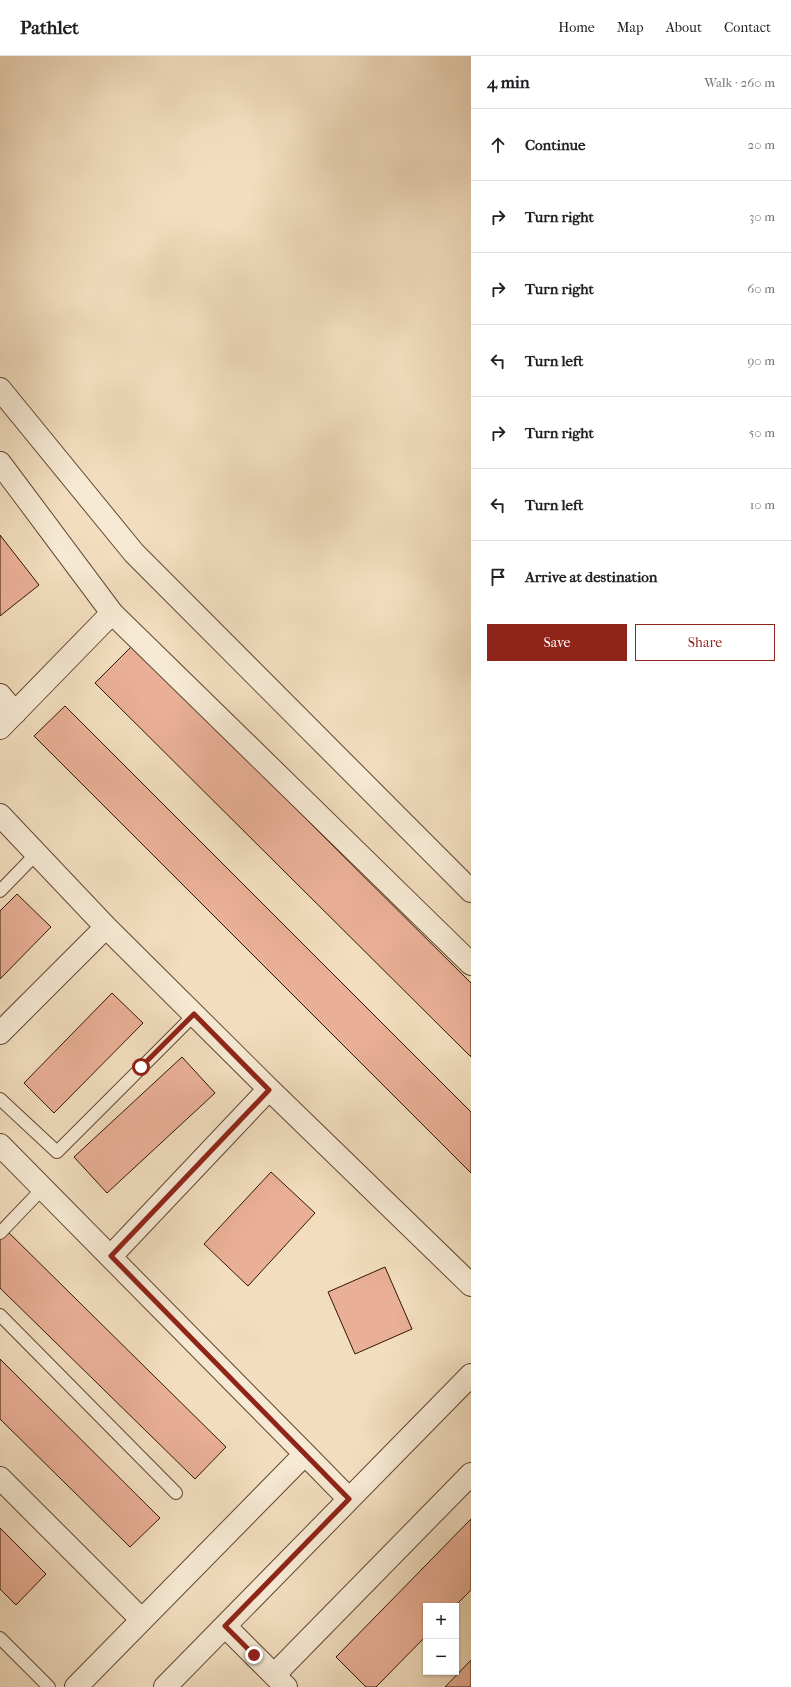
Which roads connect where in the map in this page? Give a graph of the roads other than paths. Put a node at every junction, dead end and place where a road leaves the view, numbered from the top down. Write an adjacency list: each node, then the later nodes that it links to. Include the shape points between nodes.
1 (0, 389): 9 (street, via 134,553)
2 (0, 463): 3 (street)
3 (112, 613): 5 (street); 11 (street)
4 (0, 696): 5 (street)
5 (7, 720)
6 (0, 815): 7 (street)
7 (36, 854): 8 (lane); 10 (street)
8 (0, 891)
9 (471, 891)
10 (106, 927): 12 (street); 13 (street)
11 (471, 964)
12 (194, 1014): 14 (street); 15 (lane, via 57,1152)
13 (0, 1033)
14 (269, 1090): 19 (street); 20 (street)
15 (0, 1099)
16 (0, 1145): 17 (street)
17 (43, 1188): 18 (lane); 19 (street)
18 (0, 1233)
19 (111, 1256): 23 (street)
20 (471, 1285)
21 (0, 1315): 26 (lane)
22 (471, 1375): 27 (street)
23 (305, 1454): 27 (street); 28 (street)
24 (471, 1474): 31 (street)
25 (0, 1478): 28 (street)
26 (176, 1493)
27 (349, 1499): 29 (street)
28 (142, 1620): 34 (street)
29 (225, 1626): 31 (street); 32 (street)
30 (0, 1638): 33 (lane)
31 (280, 1681)
32 (170, 1685)
33 (49, 1687)
34 (76, 1687)

